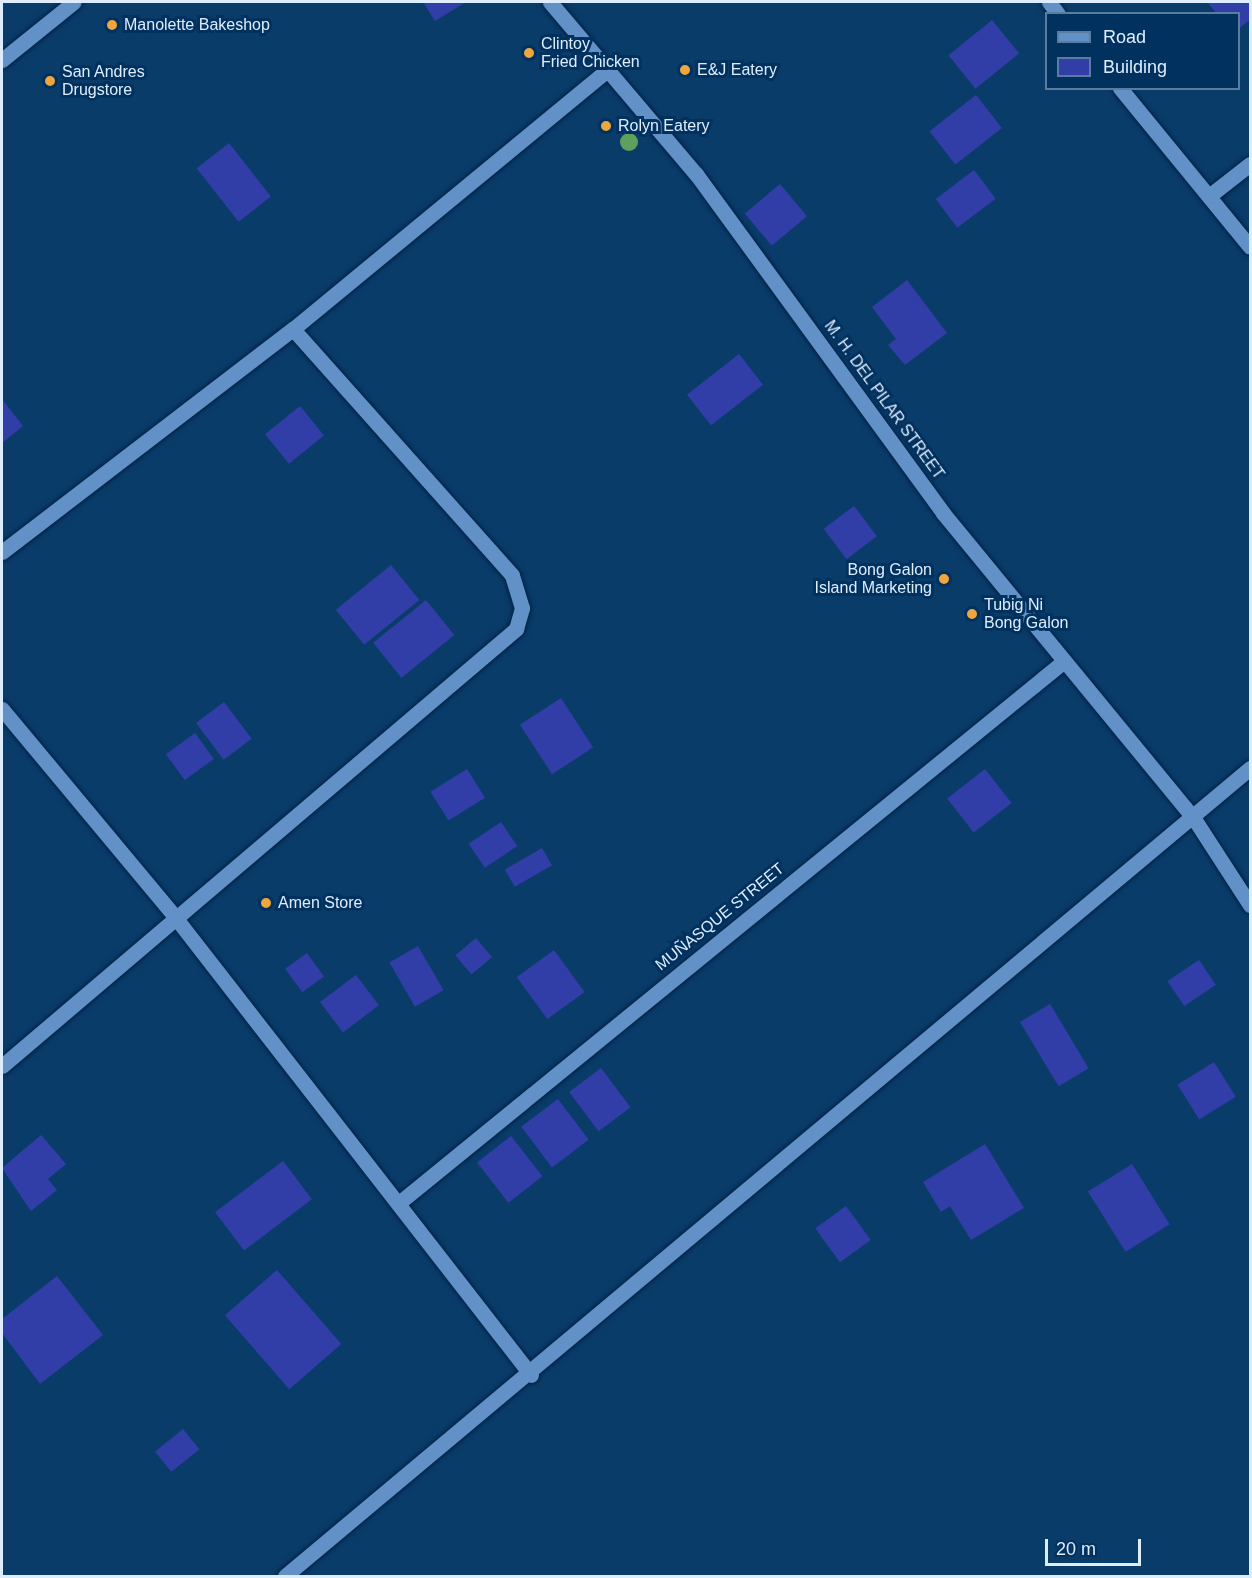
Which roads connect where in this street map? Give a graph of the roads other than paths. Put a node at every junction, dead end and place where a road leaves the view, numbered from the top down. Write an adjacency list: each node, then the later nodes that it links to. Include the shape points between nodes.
1 (74, 2): 3 (street)
2 (550, 2): 4 (street, M. H. DEL PILAR STREET)
3 (2, 60)
4 (607, 70): 9 (street); 11 (street, M. H. DEL PILAR STREET, via 696,174 943,513)
5 (1122, 90): 7 (street)
6 (1251, 164): 7 (street)
7 (1209, 196): 8 (street)
8 (1251, 247)
9 (293, 329): 10 (street); 16 (street, via 512,575 522,608 504,645)
10 (2, 552)
11 (1064, 661): 14 (street, M. H. DEL PILAR STREET); 18 (street, MUÑASQUE STREET)
12 (2, 709): 16 (street)
13 (1251, 768): 14 (street)
14 (1193, 817): 15 (street, M. H. DEL PILAR STREET); 19 (street)
15 (1251, 905)
16 (175, 917): 17 (street); 18 (street)
17 (2, 1066)
18 (400, 1202): 19 (street)
19 (531, 1375): 20 (street)
20 (285, 1576)

